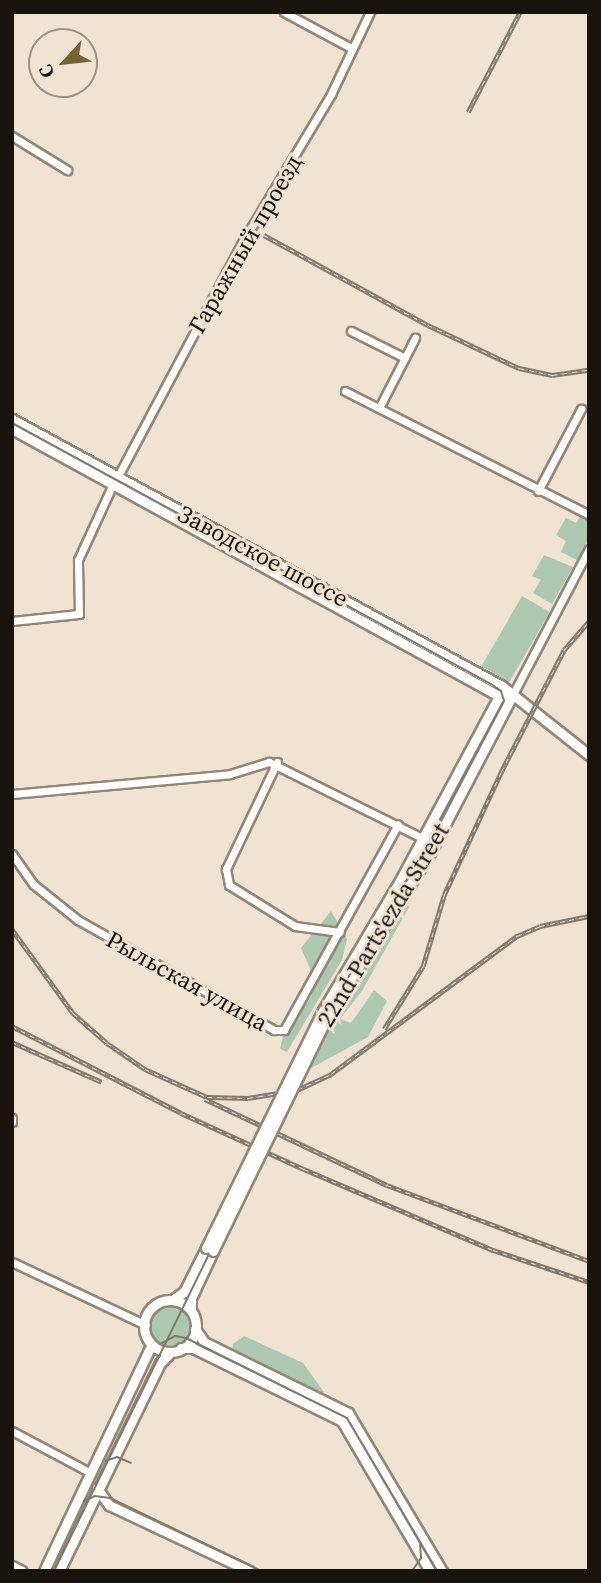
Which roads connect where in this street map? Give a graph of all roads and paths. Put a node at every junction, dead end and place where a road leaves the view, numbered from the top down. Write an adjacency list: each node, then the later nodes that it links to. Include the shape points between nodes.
1 (284, 12): 3 (street)
2 (370, 12): 3 (street, Гаражный проезд)
3 (351, 48): 14 (street, Гаражный проезд, via 331,94 242,243)
4 (12, 136): 5 (street)
5 (67, 170)
6 (351, 331): 8 (street)
7 (415, 338): 8 (street)
8 (405, 358): 10 (street)
9 (345, 391): 10 (street)
10 (379, 408): 15 (street)
11 (580, 409): 15 (street)
12 (12, 419): 14 (main road, Заводское шоссе)
13 (12, 429): 14 (main road, Заводское шоссе)
14 (116, 480): 18 (main road, Заводское шоссе); 19 (street, Гаражный проезд, via 78,560 79,614)
15 (538, 491): 16 (street)
16 (589, 515)
17 (589, 549): 21 (street, 22nd Parts'ezda Street)
18 (315, 589): 20 (main road, Заводское шоссе); 21 (main road, Заводское шоссе, via 502,686)
19 (12, 621)
20 (499, 696): 21 (main road, Заводское шоссе); 26 (main road, 22nd Parts'ezda Street)
21 (512, 696): 22 (main road, Заводское шоссе); 27 (main road, 22nd Parts'ezda Street)
22 (589, 755)
23 (276, 762): 24 (street, via 254,764 230,774); 25 (street); 29 (street, via 226,869 229,886 298,927)
24 (12, 794)
25 (398, 824): 26 (street); 29 (street, Рыльская улица)
26 (422, 838): 27 (street); 30 (main road, 22nd Parts'ezda Street)
27 (434, 844): 30 (main road, 22nd Parts'ezda Street)
28 (12, 854): 29 (street, Рыльская улица, via 33,884 78,920 274,1030 284,1030 292,1023)
29 (340, 932)
30 (326, 1012): 31 (main road, 22nd Parts'ezda Street, bridge)
31 (210, 1249): 33 (main road, 22nd Parts'ezda Street, via 184,1292); 34 (main road, 22nd Parts'ezda Street)
32 (12, 1262): 35 (street)
33 (174, 1298): 34 (main road); 35 (main road, via 156,1307)
34 (191, 1308): 36 (main road)
35 (146, 1325): 37 (main road)
36 (195, 1329): 38 (main road); 43 (main road, via 204,1342 348,1413)
37 (151, 1346): 39 (main road); 41 (main road)
38 (181, 1348): 39 (main road); 44 (main road, via 193,1348 342,1421)
39 (170, 1353): 42 (main road, via 160,1363)
40 (12, 1431): 41 (street)
41 (91, 1473): 42 (main road); 45 (main road)
42 (98, 1490): 46 (main road); 47 (main road, via 109,1505)
43 (439, 1566): 44 (street)
44 (425, 1569)
45 (44, 1571)
46 (59, 1571)
47 (249, 1571)

